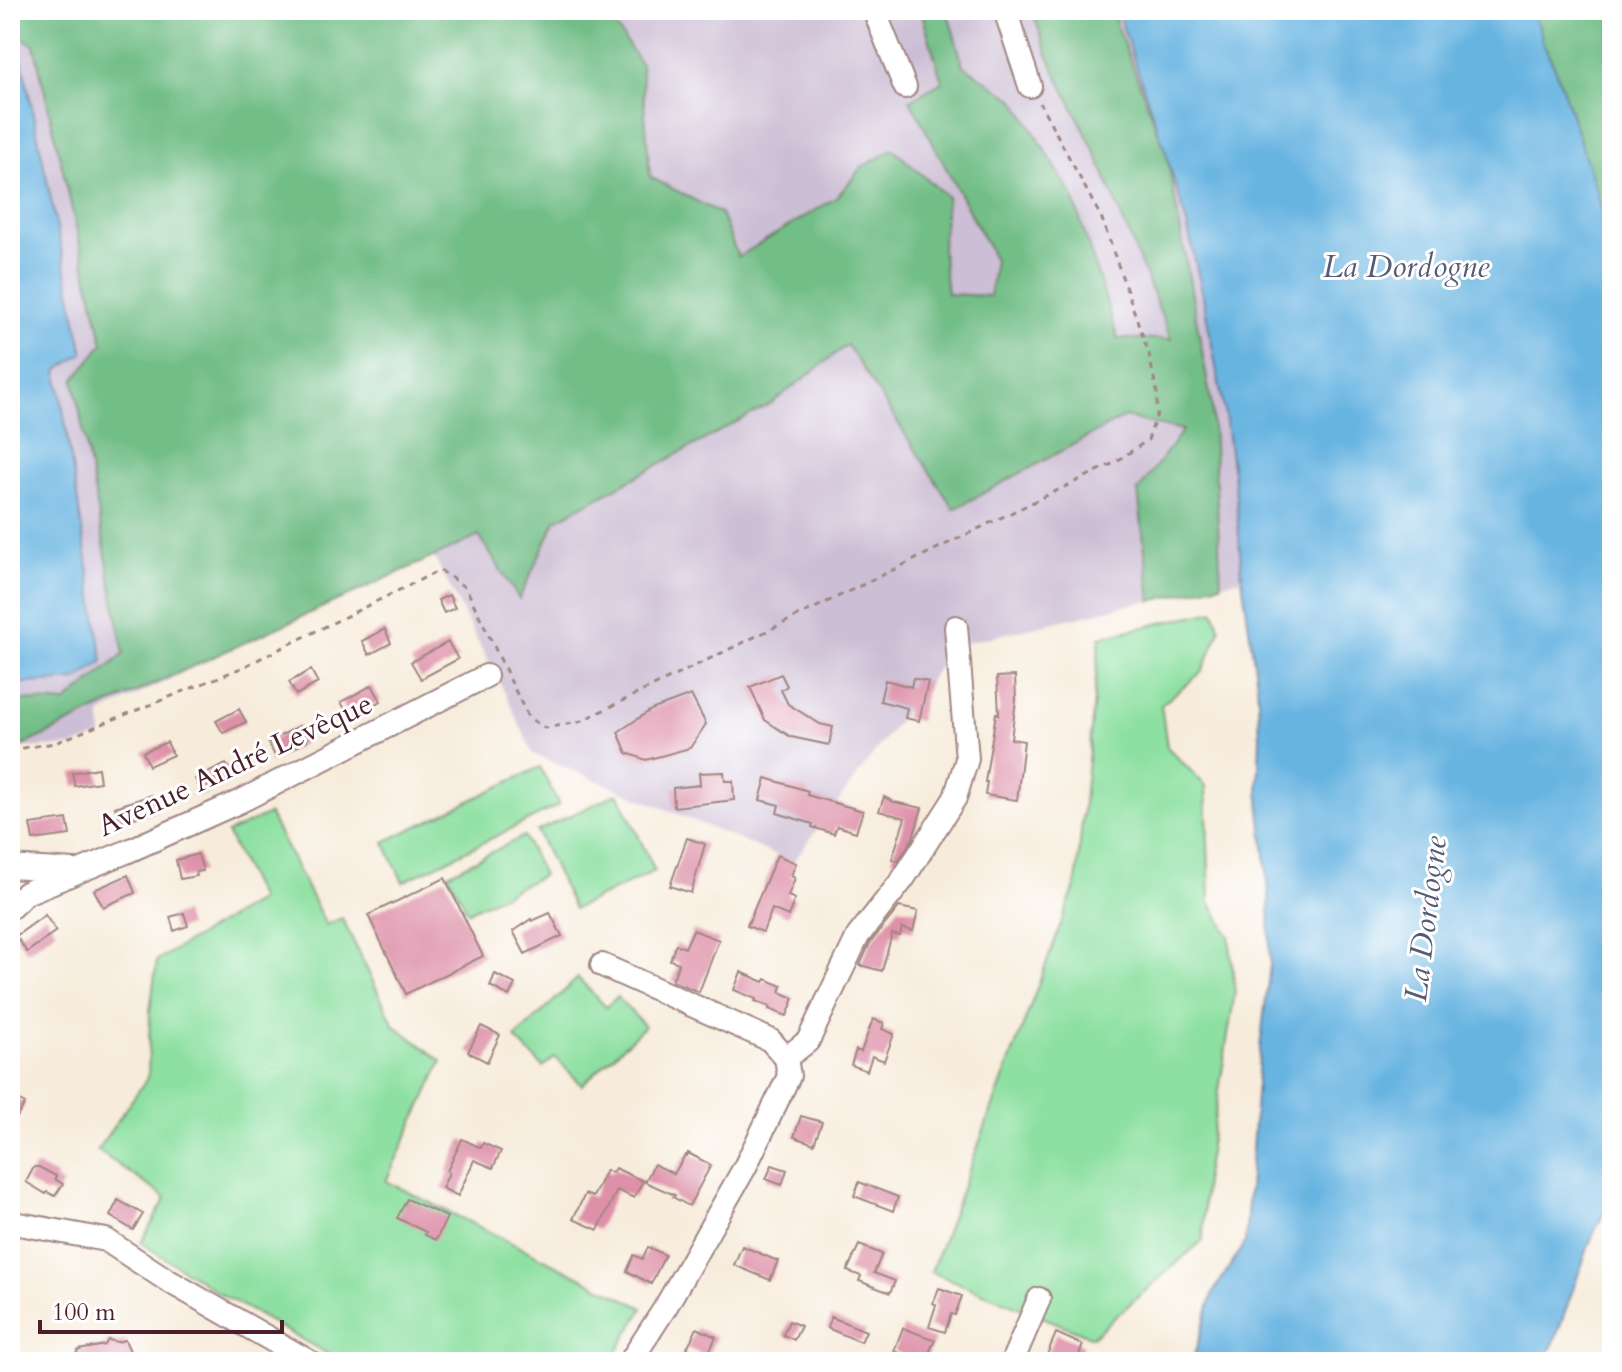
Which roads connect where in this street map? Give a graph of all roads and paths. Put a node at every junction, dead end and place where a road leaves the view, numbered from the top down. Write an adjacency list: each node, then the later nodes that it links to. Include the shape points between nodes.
1 (874, 10): 4 (street)
2 (1005, 10): 3 (street)
3 (1030, 86): 7 (path, via 1102,219 1149,354 1157,414 1148,440 1114,463 579,722 545,728 528,717 466,588 440,570 239,669 55,743)
4 (905, 87)
5 (956, 627): 12 (street, via 967,759 955,798 903,879 858,936 808,1041)
6 (486, 676): 9 (street, Avenue André Levêque, via 241,801)
7 (10, 750)
8 (10, 867): 9 (street)
9 (79, 871): 10 (street, Avenue André Levêque, via 26,893)
10 (10, 908)
11 (602, 965): 12 (street, via 770,1040)
12 (786, 1058): 16 (street, via 789,1076 745,1167)
13 (10, 1225): 15 (street, via 106,1240)
14 (1039, 1299): 17 (street)
15 (310, 1362)
16 (630, 1362)
17 (1012, 1362)

